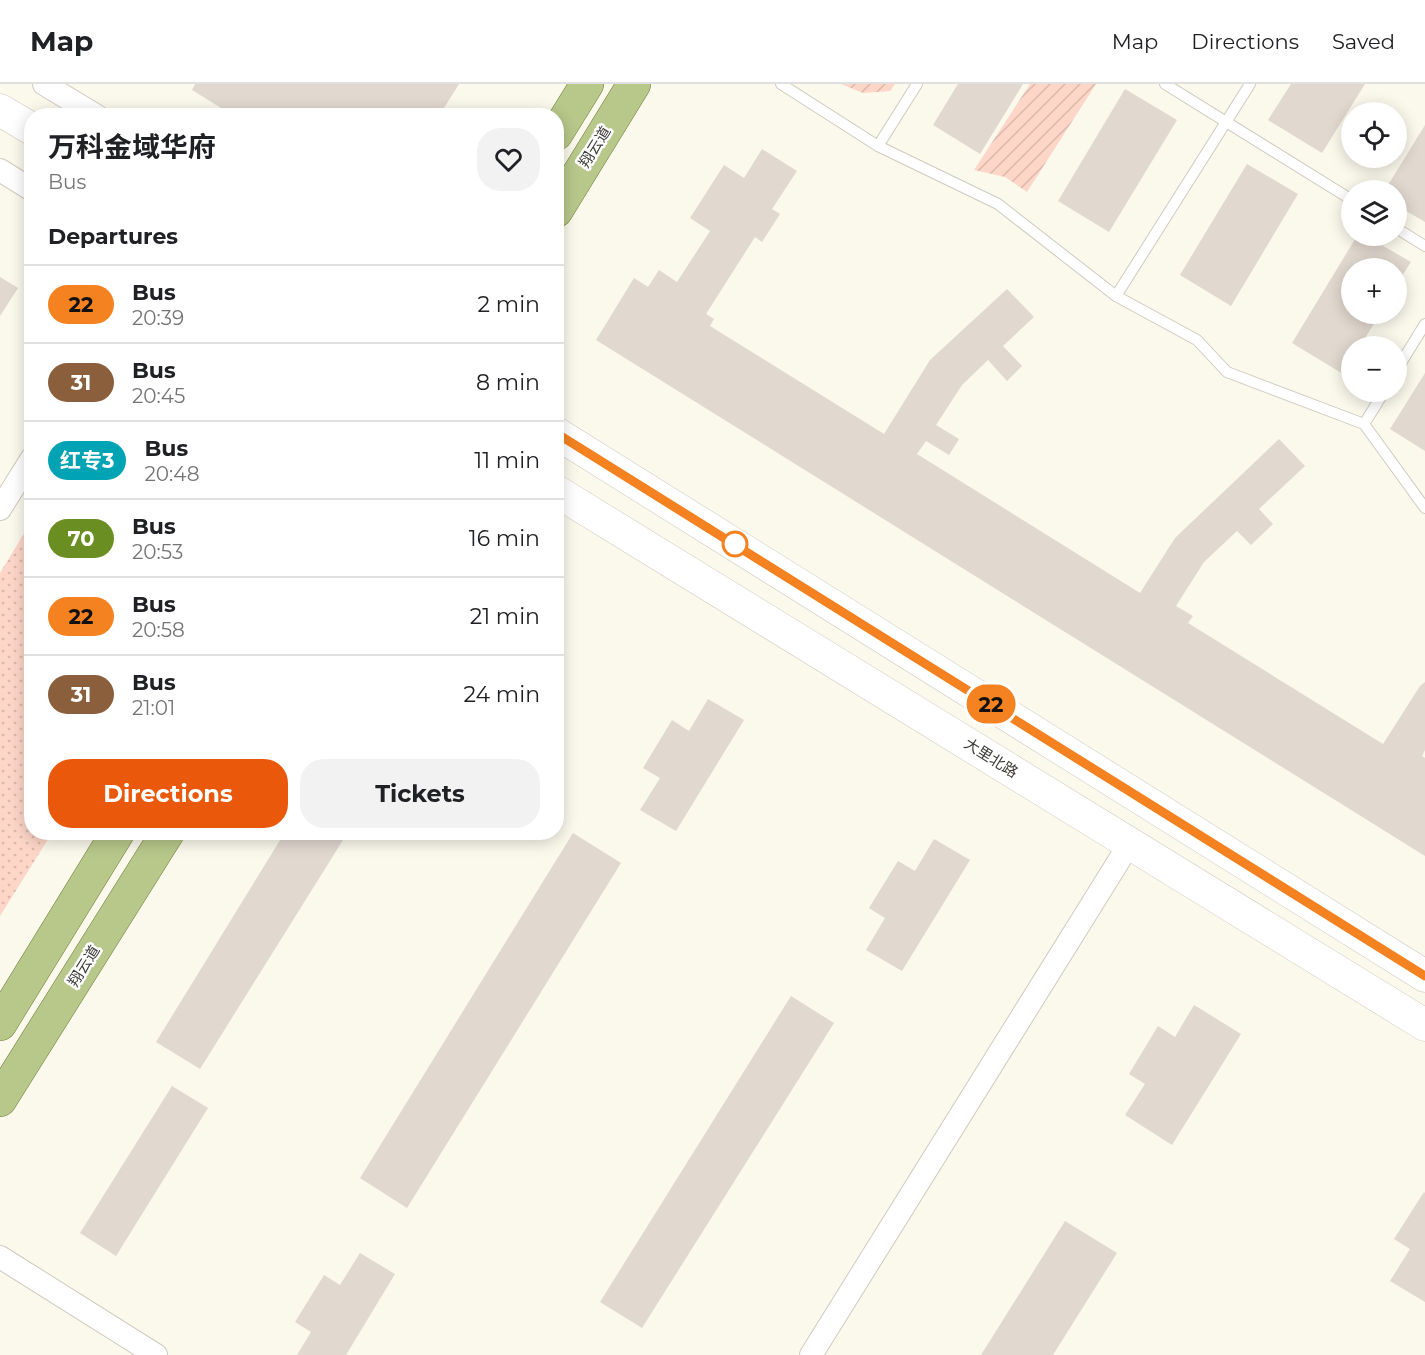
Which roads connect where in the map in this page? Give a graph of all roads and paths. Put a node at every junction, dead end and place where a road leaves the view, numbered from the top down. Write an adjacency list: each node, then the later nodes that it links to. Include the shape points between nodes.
1 (44, 84): 8 (street)
2 (588, 84): 10 (main road)
3 (634, 84): 17 (main road, 翔云道)
4 (781, 84): 13 (lane)
5 (917, 84): 13 (lane)
6 (1165, 84): 11 (lane)
7 (1250, 84): 11 (lane)
8 (84, 108)
9 (0, 110): 12 (main road)
10 (564, 122)
11 (1227, 122): 16 (lane); 20 (lane)
12 (24, 124)
13 (878, 146): 20 (lane, via 998,204)
14 (0, 170): 15 (street)
15 (24, 185)
16 (1341, 193)
17 (564, 198)
18 (1407, 235): 19 (lane)
19 (1425, 246)
20 (1116, 296): 24 (lane, via 1197,340 1227,372)
21 (1425, 324): 22 (lane)
22 (1407, 353)
23 (1378, 402): 24 (lane)
24 (1364, 424): 28 (lane)
25 (564, 438): 33 (main road)
26 (24, 471): 29 (street)
27 (564, 496): 32 (main road, 大里北路)
28 (1425, 507)
29 (0, 509)
30 (113, 840): 34 (main road)
31 (163, 840): 36 (main road, 翔云道)
32 (1130, 843): 35 (main road, 大里北路); 39 (street)
33 (1425, 976)
34 (0, 1024)
35 (1425, 1025)
36 (0, 1100)
37 (0, 1257): 38 (street)
38 (156, 1355)
39 (811, 1355)

